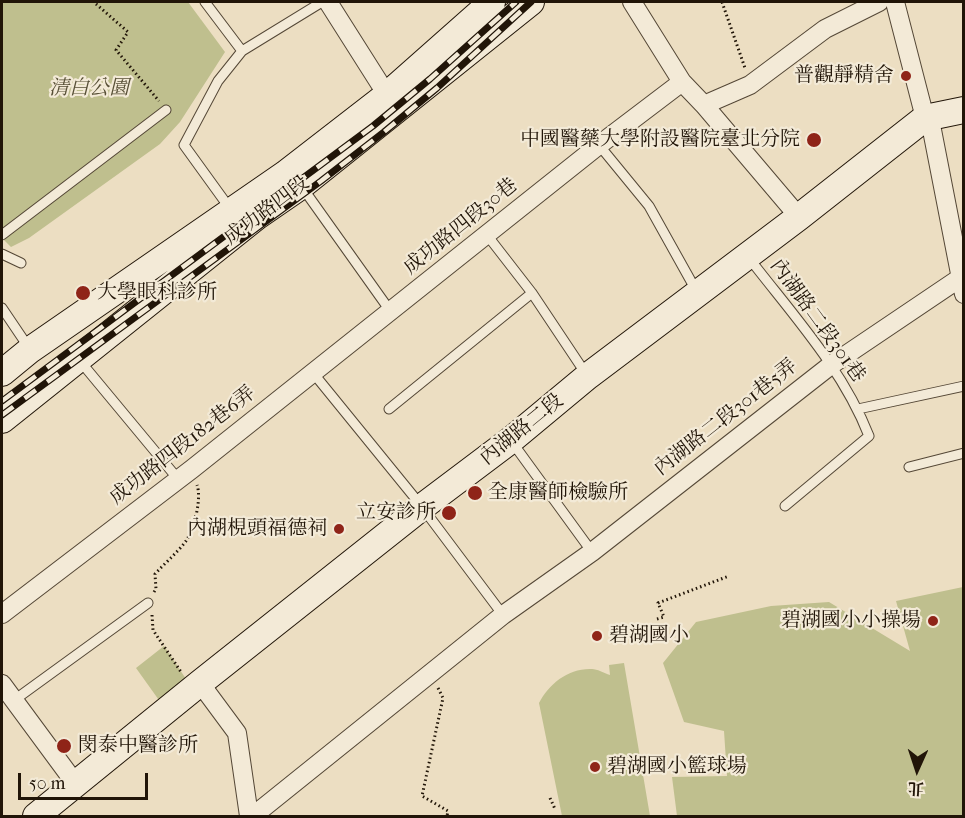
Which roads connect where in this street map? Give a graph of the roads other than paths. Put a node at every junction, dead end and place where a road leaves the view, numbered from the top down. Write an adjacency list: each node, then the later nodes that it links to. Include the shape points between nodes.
1 (206, 2): 9 (lane)
2 (322, 2): 9 (lane)
3 (328, 2): 11 (street)
4 (492, 2): 11 (main road, 成功路四段)
5 (531, 2): 17 (main road, 成功路四段)
6 (632, 2): 10 (street)
7 (879, 2): 12 (street, via 825,29 750,85)
8 (895, 2): 15 (street)
9 (242, 51): 18 (lane, via 218,81 184,145)
10 (682, 82): 12 (street); 16 (street, 成功路四段30巷)
11 (387, 95): 18 (main road, 成功路四段, via 285,174)
12 (704, 105): 19 (street)
13 (166, 110): 20 (lane)
14 (963, 110): 15 (main road, 內湖路二段)
15 (925, 118): 19 (main road, 內湖路二段); 22 (street, via 932,130)
16 (598, 145): 21 (street, 成功路四段30巷); 27 (lane, via 649,206)
17 (301, 186): 30 (lane); 32 (main road, 成功路四段, via 255,217)
18 (231, 210): 31 (main road, 成功路四段)
19 (799, 216): 24 (main road, 內湖路二段)
20 (2, 235)
21 (487, 235): 28 (lane); 30 (street, 成功路四段30巷)
22 (959, 249): 26 (street)
23 (2, 254): 25 (lane)
24 (746, 255): 27 (main road, 內湖路二段); 33 (lane, 內湖路二段301巷)
25 (21, 263)
26 (962, 286): 33 (street, 內湖路二段301巷5弄)
27 (697, 292): 36 (main road, 內湖路二段)
28 (532, 293): 36 (lane); 39 (lane)
29 (2, 308): 31 (lane)
30 (391, 312): 35 (street, 成功路四段182巷6弄)
31 (30, 351): 34 (main road, 成功路四段)
32 (79, 359): 40 (main road, 成功路四段); 44 (lane)
33 (831, 365): 38 (lane, 內湖路二段301巷); 47 (street, 內湖路二段301巷5弄)
34 (2, 373)
35 (314, 374): 44 (street, 成功路四段182巷6弄); 46 (lane)
36 (588, 376): 41 (main road, 內湖路二段)
37 (963, 386): 38 (lane)
38 (858, 409): 45 (lane, 內湖路二段301巷, via 869,436)
39 (389, 410)
40 (2, 420)
41 (511, 440): 46 (main road, 內湖路二段); 47 (lane)
42 (963, 453): 43 (lane)
43 (909, 467)
44 (185, 474): 49 (street, 成功路四段182巷6弄)
45 (785, 506)
46 (422, 507): 50 (lane); 52 (main road, 內湖路二段)
47 (592, 552): 50 (street, 內湖路二段301巷5弄)
48 (148, 603): 53 (lane)
49 (2, 614)
50 (503, 615): 56 (street, 內湖路二段301巷5弄)
51 (2, 684): 53 (street)
52 (197, 686): 54 (main road, 內湖路二段); 56 (street, via 237,733)
53 (13, 701): 54 (street)
54 (75, 783): 55 (main road, 內湖路二段)
55 (36, 816)
56 (251, 816)

